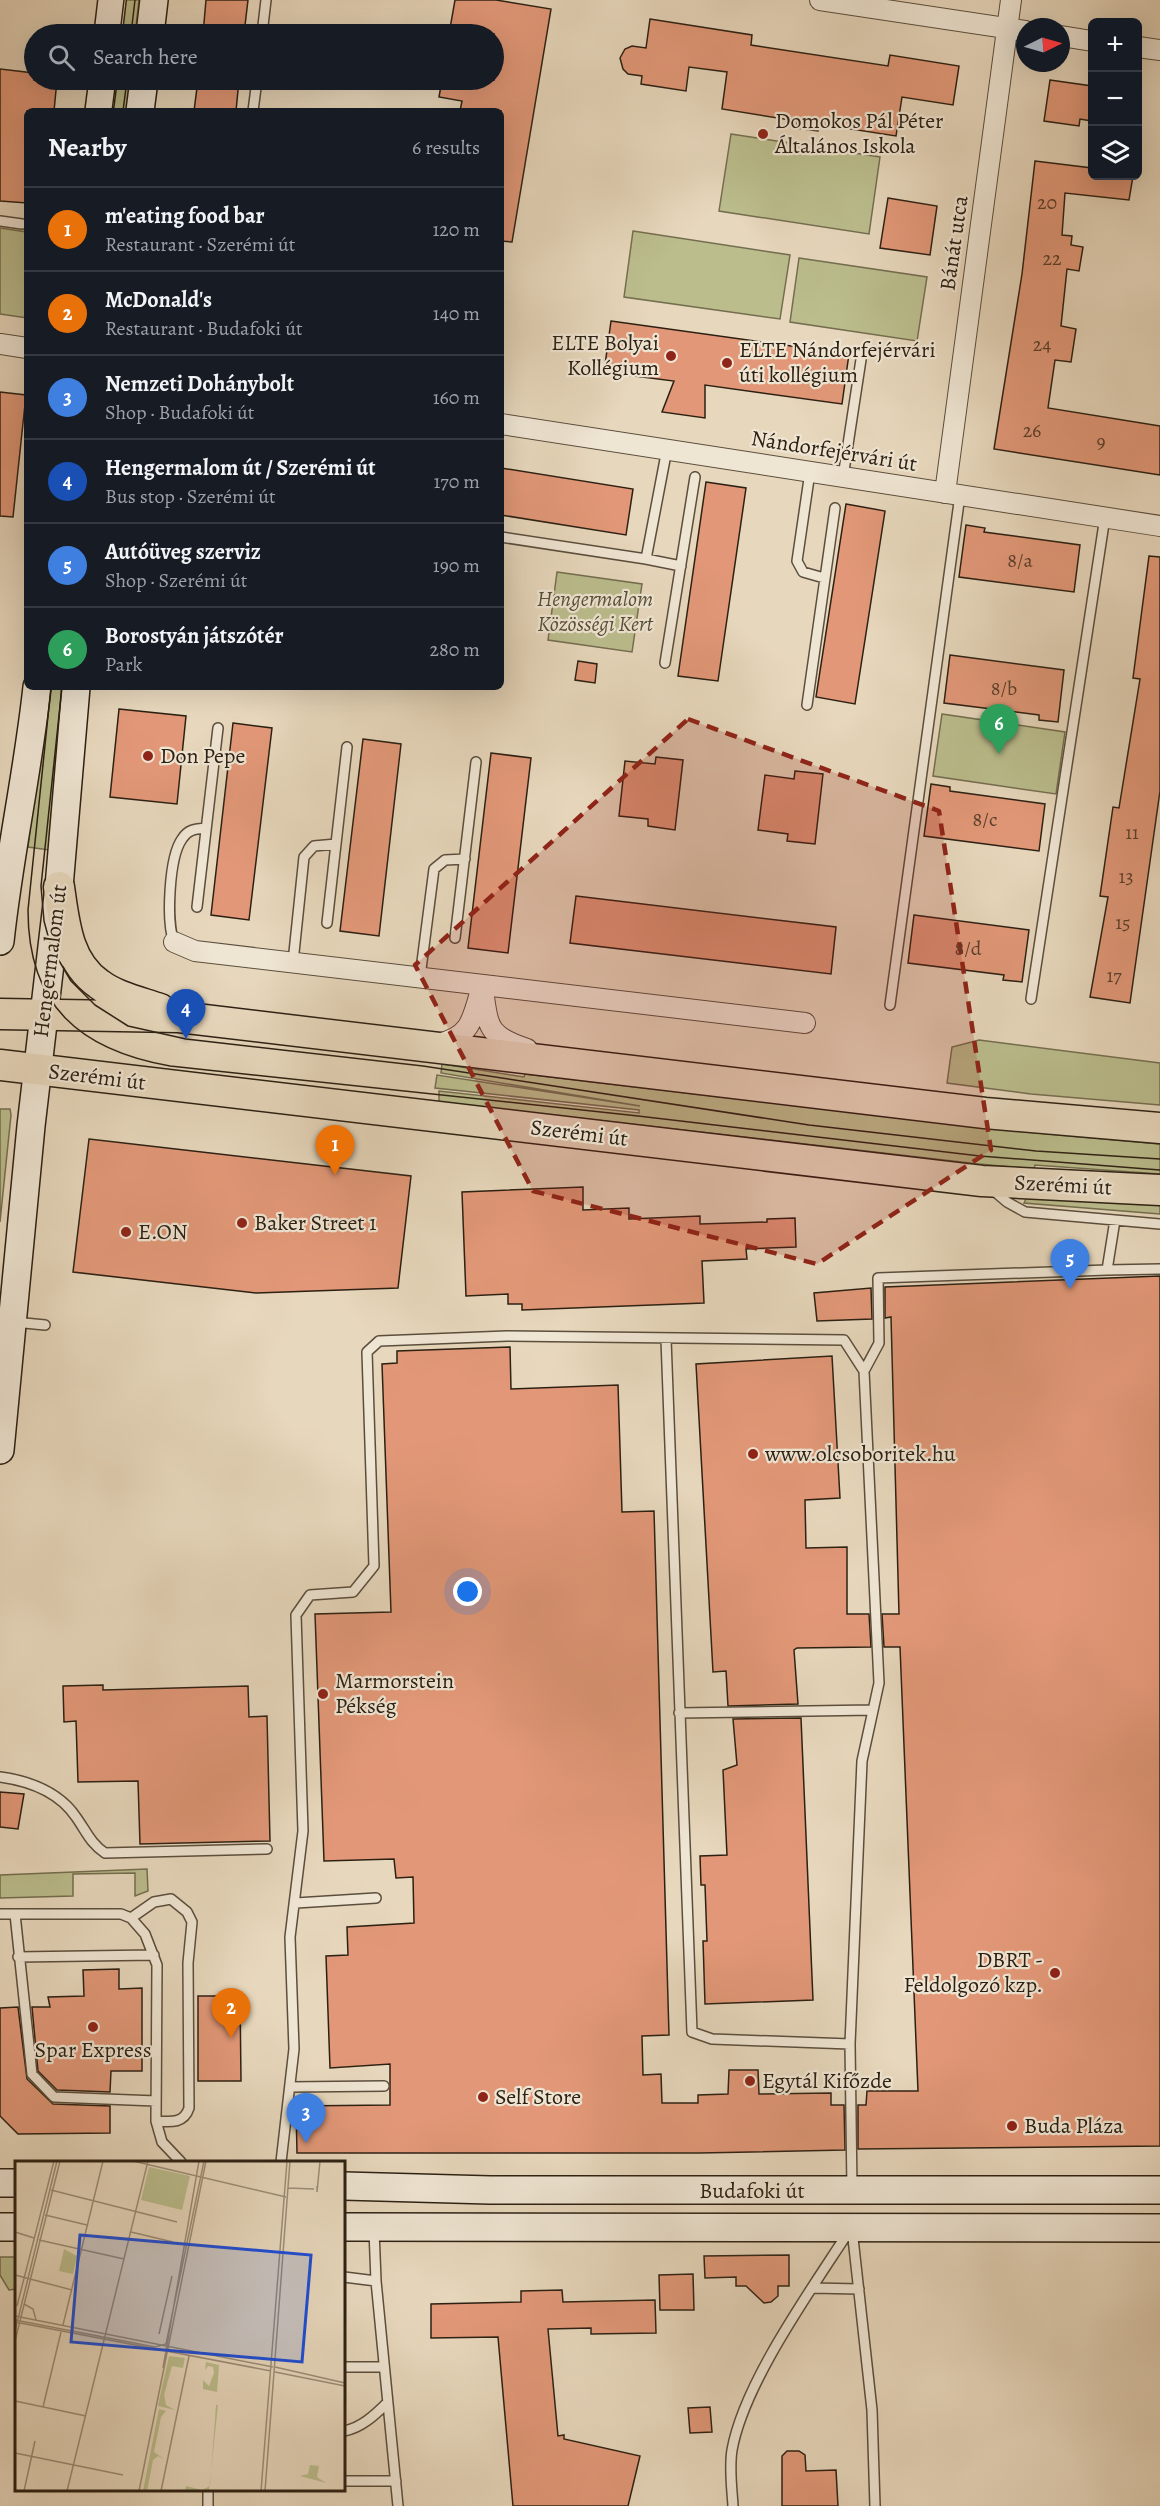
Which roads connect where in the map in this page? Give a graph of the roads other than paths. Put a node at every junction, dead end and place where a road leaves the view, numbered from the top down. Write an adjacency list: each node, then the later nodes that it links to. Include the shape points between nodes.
1 (112, 0): 6 (main road)
2 (154, 0): 7 (main road)
3 (266, 0): 8 (lane)
4 (820, 0): 9 (street)
5 (1011, 0): 9 (street, Bánát utca)
6 (109, 24)
7 (151, 24)
8 (263, 24)
9 (1016, 30): 30 (street, Bánát utca)
10 (1070, 37): 11 (street)
11 (1088, 40)
12 (1142, 48): 13 (street)
13 (1160, 50)
14 (102, 90): 17 (main road)
15 (143, 90): 18 (main road)
16 (256, 90): 19 (lane)
17 (99, 108)
18 (140, 108)
19 (253, 108)
20 (0, 221): 21 (lane)
21 (22, 224)
22 (0, 344): 23 (street)
23 (24, 348)
24 (862, 353): 29 (lane)
25 (504, 424): 26 (street, Nándorfejérvári út)
26 (667, 449): 27 (street, Nándorfejérvári út); 35 (lane)
27 (810, 472): 29 (street, Nándorfejérvári út); 37 (lane, via 797,561 803,572)
28 (695, 477): 36 (lane)
29 (843, 477): 30 (street, Nándorfejérvári út)
30 (952, 494): 32 (street, Nándorfejérvári út); 59 (lane)
31 (835, 508): 37 (lane)
32 (1105, 518): 33 (street, Nándorfejérvári út); 58 (lane)
33 (1160, 526)
34 (504, 537): 35 (lane)
35 (646, 559): 36 (lane)
36 (681, 566): 38 (lane)
37 (824, 578): 41 (lane)
38 (665, 663)
39 (37, 690): 47 (main road, via 33,727)
40 (76, 690): 49 (main road, Hengermalom út)
41 (807, 705)
42 (218, 728): 45 (lane)
43 (347, 747): 46 (lane)
44 (477, 762): 48 (lane)
45 (206, 828): 50 (lane); 54 (lane, via 191,830 181,839 175,855 168,918)
46 (336, 844): 51 (lane); 55 (lane, via 314,846 304,856)
47 (5, 852): 52 (main road)
48 (465, 859): 53 (lane); 56 (lane, via 445,860 434,869)
49 (59, 887): 60 (main road, Hengermalom út); 62 (main road, via 65,927 73,952 86,972 108,990)
50 (197, 907)
51 (327, 923)
52 (1, 928)
53 (455, 938)
54 (174, 942): 55 (street, via 195,951)
55 (293, 962): 56 (street)
56 (420, 977): 57 (street)
57 (482, 985): 63 (street); 64 (street, via 474,1017 466,1030 454,1040); 66 (street, via 492,1031 502,1041)
58 (1031, 999)
59 (890, 1005)
60 (44, 1013): 61 (main road); 62 (main road); 67 (main road, Hengermalom út)
61 (0, 1014)
62 (179, 1017): 64 (main road)
63 (806, 1023)
64 (425, 1048): 66 (main road)
65 (0, 1065): 67 (main road, Szerémi út)
66 (581, 1066): 68 (main road, via 985,1113)
67 (38, 1069): 69 (main road, Szerémi út); 75 (main road, Hengermalom út)
68 (1160, 1128)
69 (982, 1181): 70 (main road, Szerémi út); 71 (lane, via 1025,1212)
70 (1160, 1190)
71 (1115, 1220): 72 (lane); 74 (lane)
72 (1160, 1224)
73 (1160, 1269): 74 (lane)
74 (1107, 1270): 78 (lane, via 878,1278 879,1343)
75 (14, 1322): 76 (lane); 79 (main road, Hengermalom út)
76 (45, 1325)
77 (666, 1339): 78 (lane, via 844,1340); 81 (lane); 85 (lane, via 507,1336 379,1341 367,1352 374,1566 353,1592 310,1596 296,1615 303,1832)
78 (864, 1371): 80 (lane, via 879,1683)
79 (0, 1444)
80 (873, 1710): 81 (lane); 91 (lane, via 862,1761)
81 (679, 1713): 91 (lane, via 692,2032 712,2039)
82 (0, 1777): 83 (lane, via 52,1794 75,1815 92,1842 105,1853)
83 (267, 1849)
84 (376, 1898): 85 (lane)
85 (296, 1903): 93 (lane, via 290,1937 294,2049)
86 (0, 1914): 87 (lane)
87 (15, 1914): 88 (lane, via 121,1914); 90 (lane)
88 (131, 1918): 89 (lane, via 145,1934); 95 (lane, via 154,1902 171,1899 187,1912 192,1922 188,1963 189,2108 177,2122)
89 (154, 1955): 90 (lane); 94 (lane)
90 (18, 1957): 94 (lane, via 32,2074 54,2097)
91 (850, 2044): 101 (lane)
92 (384, 2086): 93 (lane)
93 (290, 2087): 97 (lane)
94 (156, 2101): 95 (lane)
95 (156, 2121): 96 (lane, via 162,2142)
96 (179, 2161)
97 (281, 2161)
98 (345, 2186): 99 (main road, Budafoki út)
99 (374, 2187): 101 (main road, Budafoki út); 104 (main road)
100 (1160, 2190): 101 (main road, Budafoki út)
101 (852, 2191): 102 (main road)
102 (852, 2226): 104 (main road, Budafoki út); 105 (main road, Budafoki út); 108 (lane); 109 (lane)
103 (345, 2227): 104 (main road, Budafoki út)
104 (374, 2228): 107 (lane)
105 (1160, 2228)
106 (345, 2277): 107 (lane)
107 (376, 2281): 111 (lane)
108 (812, 2288): 109 (lane); 117 (lane, via 750,2395 731,2451)
109 (859, 2289): 118 (lane, via 872,2410)
110 (345, 2367): 111 (lane)
111 (384, 2367): 112 (lane)
112 (387, 2403): 113 (lane, via 375,2416); 115 (lane)
113 (345, 2431)
114 (345, 2481): 115 (lane)
115 (396, 2481): 116 (lane)
116 (398, 2506)
117 (733, 2506)
118 (875, 2506)

